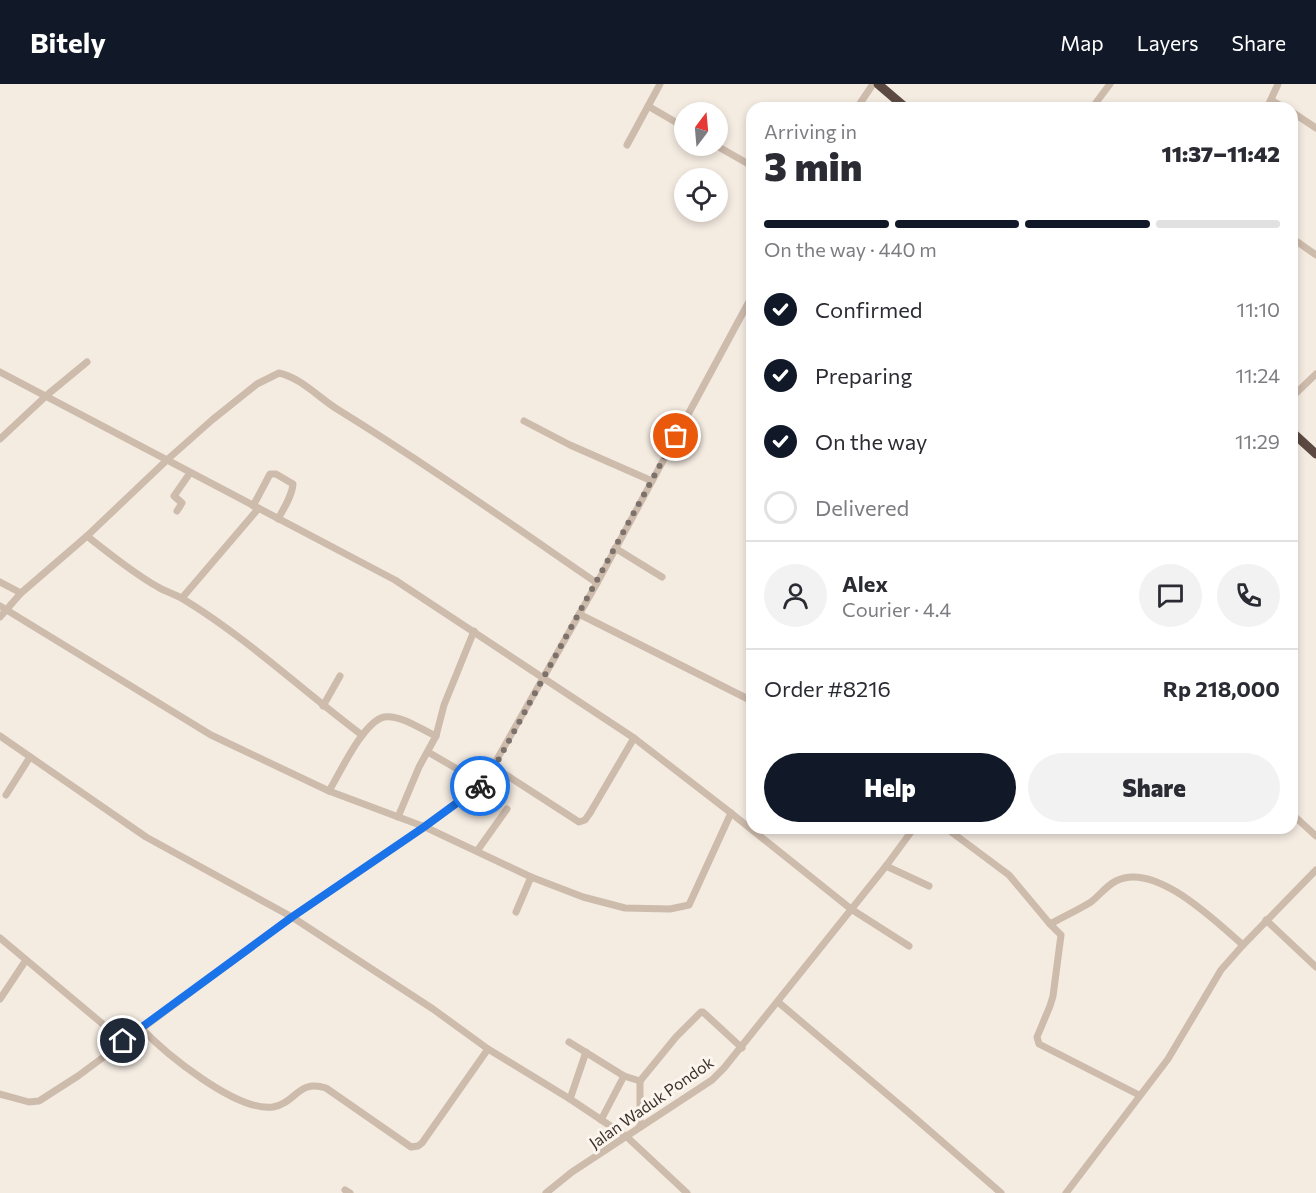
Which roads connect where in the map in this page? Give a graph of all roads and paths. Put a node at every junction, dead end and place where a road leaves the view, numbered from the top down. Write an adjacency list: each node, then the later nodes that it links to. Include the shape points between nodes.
1 (660, 84): 11 (street)
2 (873, 84): 7 (street)
3 (878, 84): 8 (highway)
4 (1110, 84): 9 (street)
5 (1278, 84): 6 (street)
6 (1271, 100): 10 (street)
7 (861, 102)
8 (899, 102)
9 (1096, 102)
10 (1274, 102)
11 (648, 106): 13 (street); 15 (street)
12 (1298, 116): 14 (street)
13 (674, 121)
14 (1316, 128)
15 (627, 145)
16 (728, 152): 17 (street)
17 (746, 163)
18 (1298, 242): 19 (street)
19 (1316, 255)
20 (746, 307): 32 (street)
21 (87, 362): 25 (street)
22 (0, 372): 25 (street)
23 (1316, 374): 24 (street)
24 (1298, 391)
25 (47, 395): 28 (street); 30 (street)
26 (524, 421): 32 (street)
27 (1298, 438): 29 (highway)
28 (0, 439)
29 (1316, 454)
30 (168, 459): 31 (street); 36 (street); 40 (street, via 241,395 273,374 286,374)
31 (190, 473): 33 (street); 34 (street, via 174,496 182,503)
32 (652, 481): 37 (street)
33 (256, 507): 35 (street); 35 (street, via 270,474 291,482 294,486); 42 (street)
34 (177, 512)
35 (278, 519): 46 (street, via 395,580)
36 (87, 536): 41 (street); 42 (street, via 134,572)
37 (615, 548): 38 (street); 40 (street)
38 (662, 577)
39 (0, 582): 41 (street)
40 (597, 583): 44 (street)
41 (21, 593): 43 (street)
42 (182, 598): 50 (street, via 277,666)
43 (3, 608): 45 (street); 59 (street, via 211,735)
44 (579, 614): 48 (street); 49 (street)
45 (0, 616)
46 (474, 632): 48 (street); 53 (street, via 444,705)
47 (340, 676): 50 (street)
48 (544, 678): 54 (street); 57 (street)
49 (746, 698)
50 (323, 706): 51 (street)
51 (362, 735): 53 (street, via 384,717); 59 (street)
52 (0, 736): 56 (street)
53 (436, 736): 55 (street)
54 (634, 738): 57 (street, via 590,813 579,822); 62 (street)
55 (428, 752): 58 (street); 63 (street)
56 (30, 757): 60 (street); 78 (street, via 146,837)
57 (494, 768): 58 (street)
58 (483, 784): 66 (street)
59 (329, 791): 63 (street)
60 (6, 795)
61 (507, 809): 71 (street)
62 (731, 813): 65 (street); 74 (street, via 695,896 690,905 682,908 625,908)
63 (398, 817): 66 (street)
64 (1298, 820): 70 (street)
65 (746, 825)
66 (424, 827): 71 (street); 78 (street)
67 (757, 834): 76 (street)
68 (910, 834): 72 (street, Jalan Waduk Pondok)
69 (954, 834): 80 (street, via 1009,875)
70 (1316, 836)
71 (477, 851): 74 (street)
72 (886, 866): 75 (street); 76 (street, Jalan Waduk Pondok)
73 (1316, 870): 79 (street)
74 (531, 878): 77 (street)
75 (929, 886)
76 (851, 909): 83 (street); 87 (street, Jalan Waduk Pondok)
77 (516, 912)
78 (292, 917): 88 (street); 92 (street)
79 (1266, 921): 82 (street); 85 (street)
80 (1050, 924): 82 (street, via 1091,901 1117,880 1143,877 1171,889); 97 (street, via 1061,935 1053,996 1036,1041)
81 (0, 938): 84 (street)
82 (1243, 945): 97 (street, via 1221,970 1168,1059)
83 (909, 946)
84 (26, 960): 86 (street); 89 (street)
85 (1316, 968)
86 (0, 999)
87 (778, 1002): 91 (street, Jalan Waduk Pondok); 104 (street)
88 (141, 1028): 89 (street); 92 (street, via 171,1057 242,1101 272,1107 315,1085 326,1088 411,1147 422,1143)
89 (123, 1041): 96 (street, via 39,1101)
90 (569, 1042): 93 (street)
91 (742, 1048): 95 (street, via 700,1012); 100 (street, Jalan Waduk Pondok, via 712,1080)
92 (488, 1049): 98 (street)
93 (586, 1052): 94 (street); 98 (street)
94 (624, 1076): 95 (street); 99 (street)
95 (640, 1081): 100 (street)
96 (0, 1094)
97 (1139, 1095): 105 (street)
98 (570, 1099): 99 (street)
99 (601, 1120): 101 (street)
100 (640, 1127): 101 (street, Jalan Waduk Pondok)
101 (627, 1137): 102 (street, Jalan Waduk Pondok); 103 (street)
102 (546, 1193)
103 (687, 1193)
104 (1001, 1193)
105 (1066, 1193)

